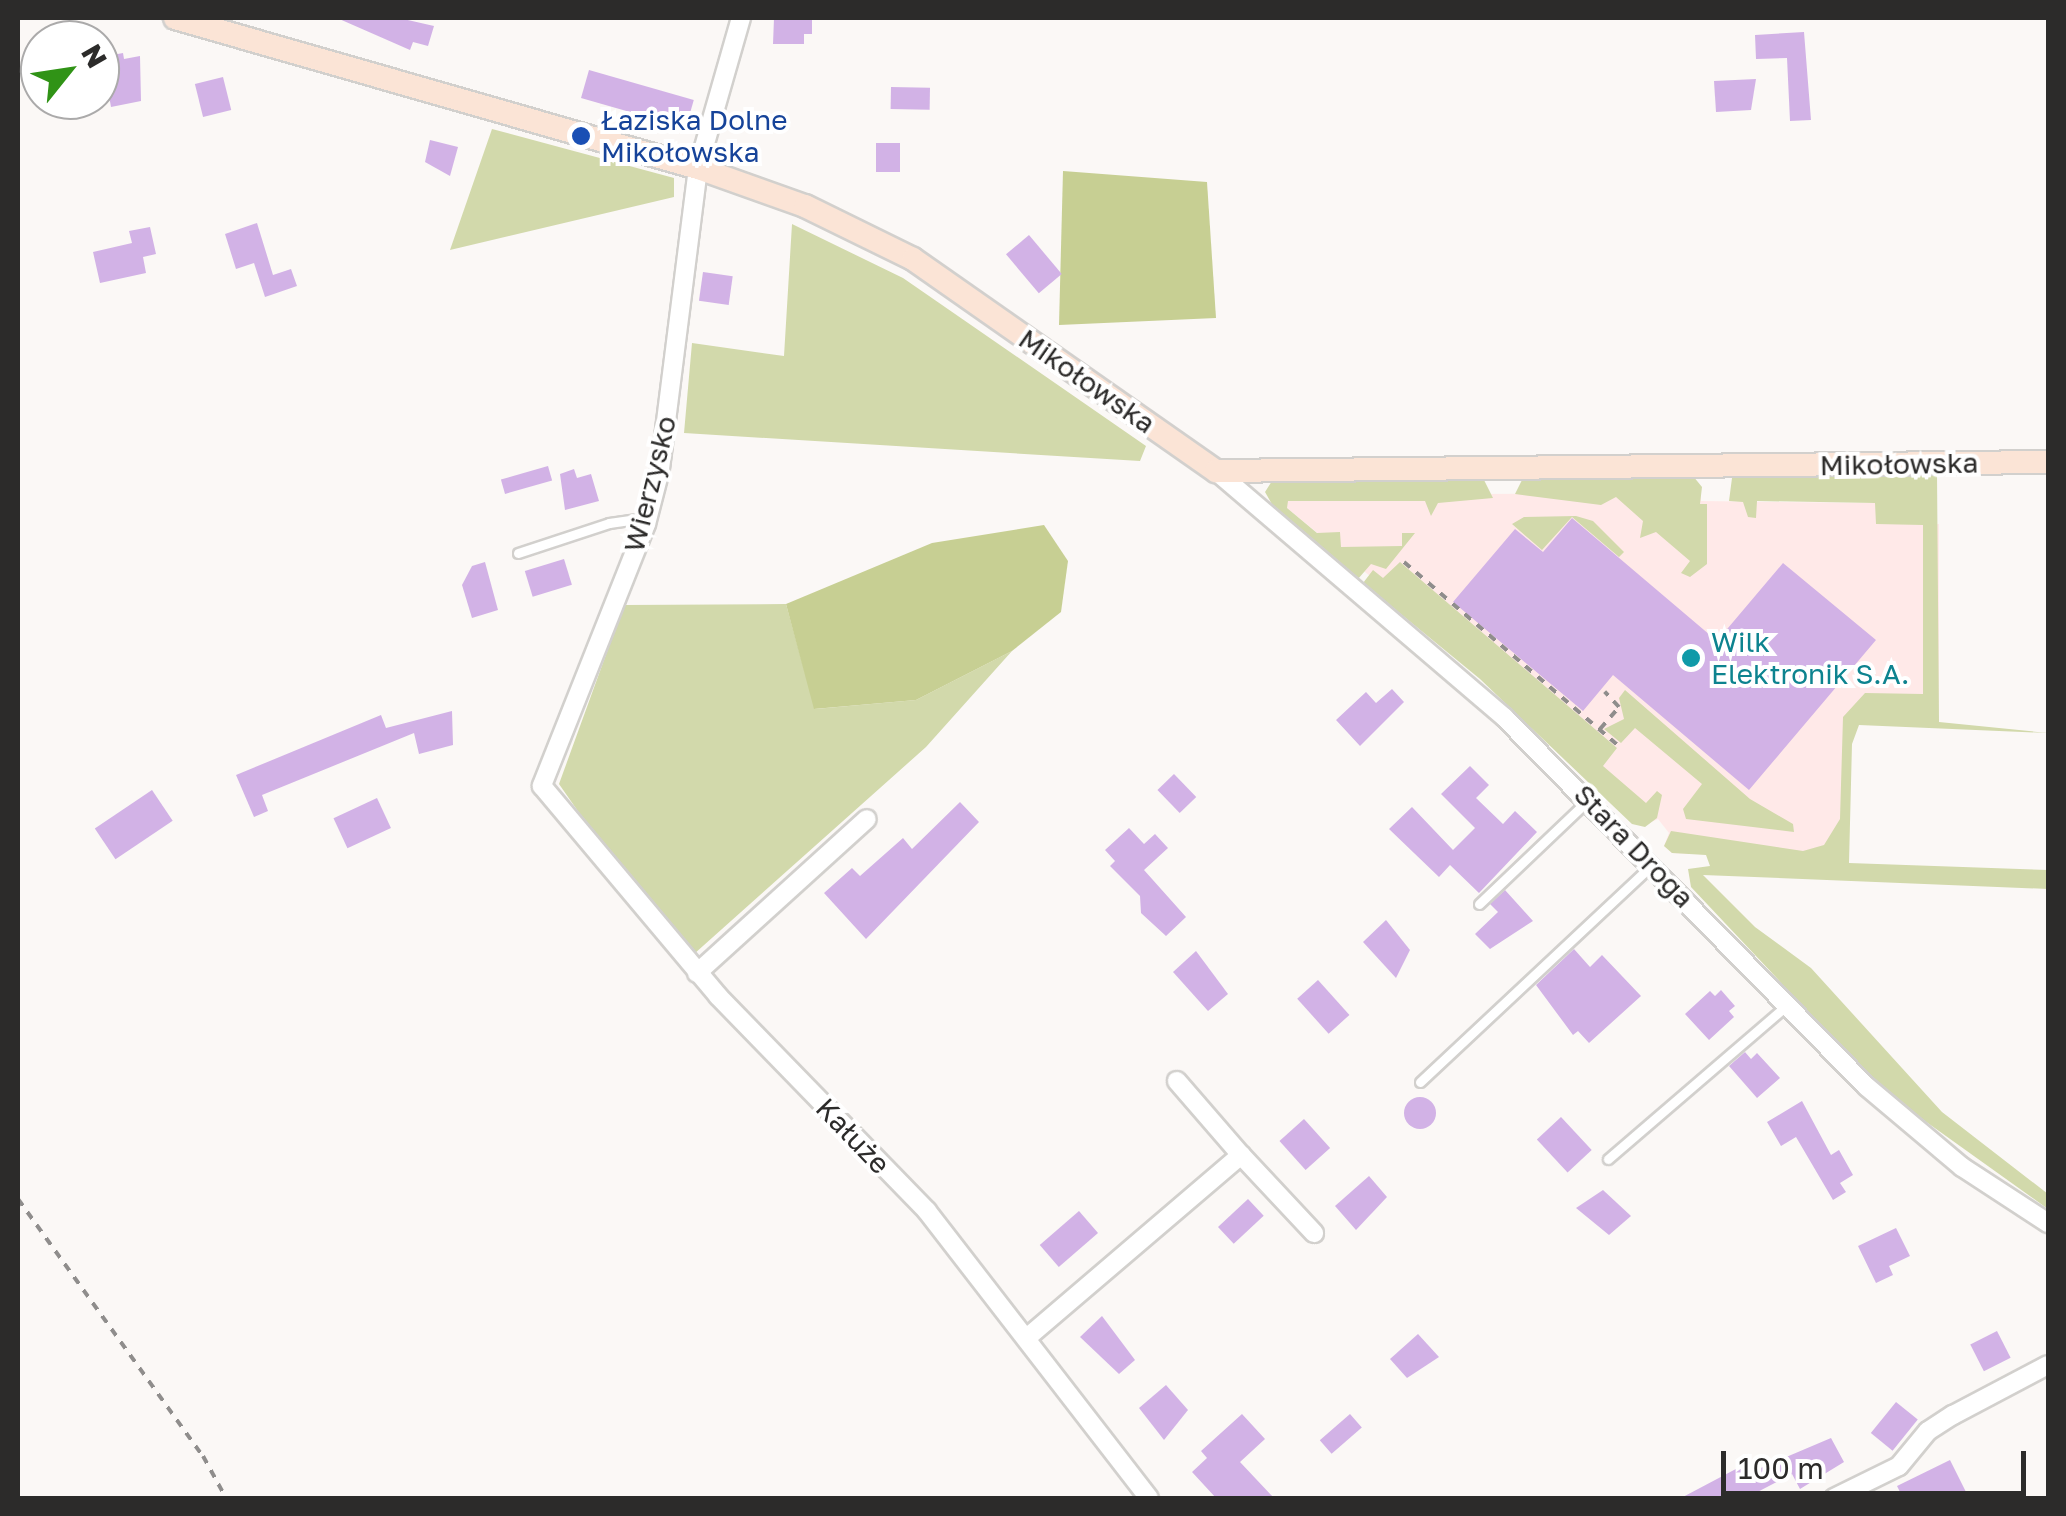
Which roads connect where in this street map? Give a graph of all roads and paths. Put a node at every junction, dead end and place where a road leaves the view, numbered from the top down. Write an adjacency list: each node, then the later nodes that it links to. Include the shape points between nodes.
1 (176, 18): 3 (street, Mikołowska)
2 (741, 18): 3 (street, Wierzysko)
3 (698, 168): 5 (street, Mikołowska, via 806,206 913,260); 6 (street, Wierzysko, via 676,370)
4 (2048, 462): 5 (street, Mikołowska)
5 (1216, 471): 13 (street, Stara Droga, via 1418,640)
6 (646, 524): 7 (lane, via 609,523); 12 (street, Wierzysko)
7 (518, 553)
8 (1404, 562): 10 (path)
9 (1605, 692): 10 (path, via 1618,707)
10 (1600, 729): 11 (path)
11 (1620, 747)
12 (542, 786): 17 (street, Kałuże)
13 (1589, 799): 15 (street, Stara Droga); 16 (lane)
14 (867, 819): 17 (street)
15 (1654, 864): 18 (street, Stara Droga); 20 (lane)
16 (1479, 904)
17 (698, 973): 26 (street, Kałuże, via 927,1212)
18 (1786, 1006): 22 (lane); 24 (street, Stara Droga, via 1867,1087 1962,1166)
19 (1177, 1081): 21 (street)
20 (1420, 1082)
21 (1241, 1155): 25 (street); 26 (street)
22 (1608, 1159)
23 (18, 1199): 28 (path, via 203,1456)
24 (2048, 1223)
25 (1314, 1232)
26 (1029, 1336): 29 (street, Kałuże)
27 (2048, 1365): 30 (street, via 1953,1415 1928,1431 1899,1466)
28 (226, 1498)
29 (1150, 1498)
30 (1834, 1498)

